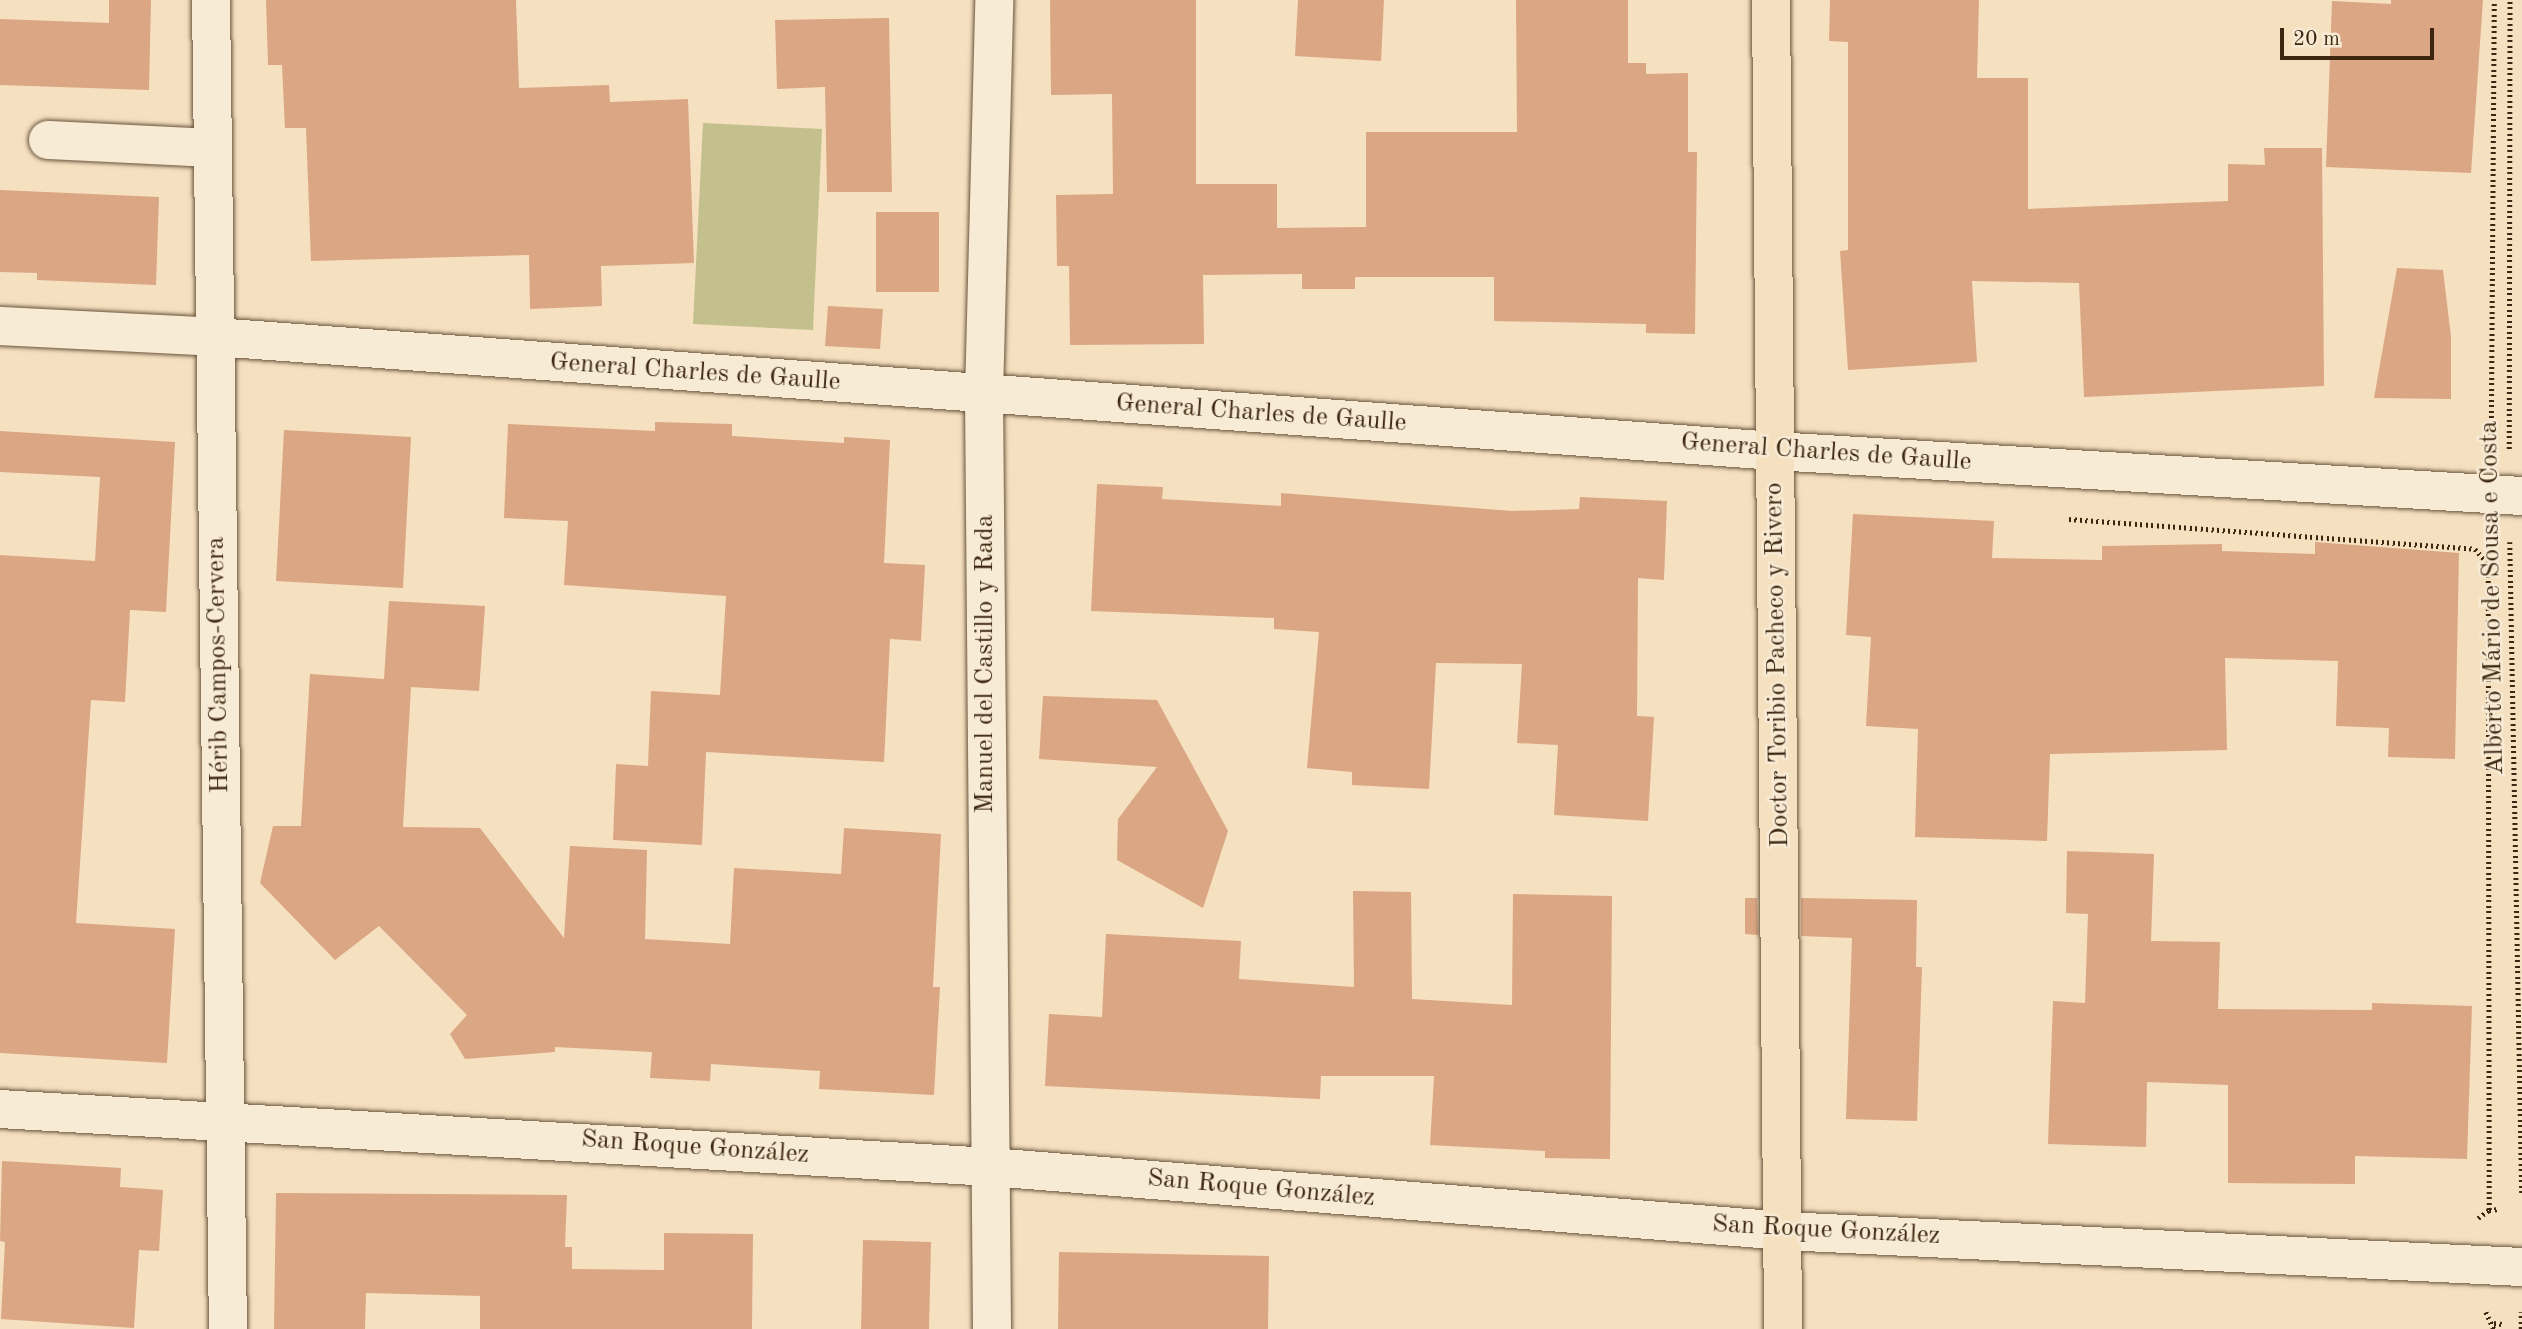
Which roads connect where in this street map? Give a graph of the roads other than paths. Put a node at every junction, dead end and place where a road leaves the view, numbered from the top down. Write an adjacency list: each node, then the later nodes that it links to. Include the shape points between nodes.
1 (211, 0): 5 (street, Hérib Campos-Cervera)
2 (994, 0): 8 (street, Manuel del Castillo y Rada)
3 (1771, 0): 9 (main road, Doctor Toribio Pacheco y Rivero)
4 (48, 140): 5 (street)
5 (213, 148): 7 (street, Hérib Campos-Cervera)
6 (0, 326): 7 (street, General Charles de Gaulle)
7 (215, 337): 8 (street, General Charles de Gaulle); 12 (street, Hérib Campos-Cervera)
8 (984, 395): 9 (street, General Charles de Gaulle); 13 (street, Manuel del Castillo y Rada)
9 (1775, 450): 10 (street, General Charles de Gaulle); 14 (main road, Doctor Toribio Pacheco y Rivero)
10 (2516, 495)
11 (0, 1109): 12 (street, San Roque González)
12 (224, 1119): 13 (street, San Roque González); 16 (street, Hérib Campos-Cervera)
13 (991, 1167): 14 (street, San Roque González); 17 (street, Manuel del Castillo y Rada)
14 (1784, 1231): 15 (street, San Roque González); 18 (main road, Doctor Toribio Pacheco y Rivero)
15 (2522, 1267)
16 (228, 1329)
17 (992, 1329)
18 (1783, 1329)

